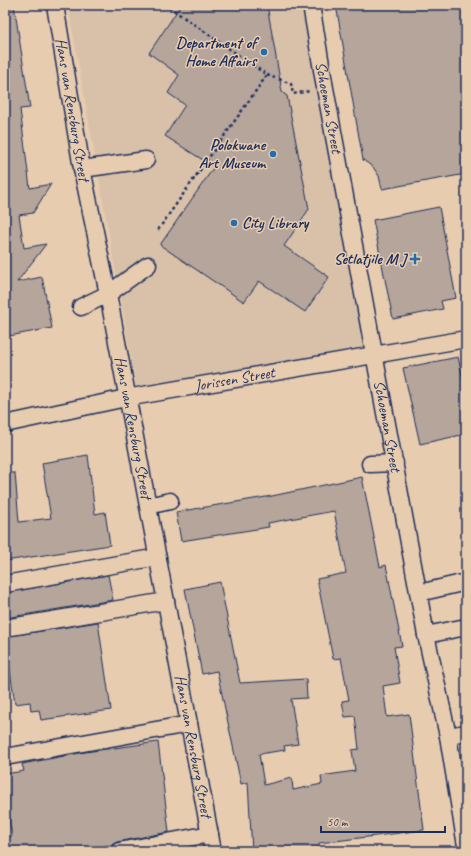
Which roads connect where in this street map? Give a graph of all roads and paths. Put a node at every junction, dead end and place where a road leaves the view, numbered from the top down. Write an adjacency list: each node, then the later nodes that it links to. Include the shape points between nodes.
1 (56, 5): 9 (street, Hans van Rensburg Street)
2 (166, 5): 4 (path)
3 (311, 5): 15 (street, Schoeman Street, via 324,88)
4 (268, 75): 5 (path); 10 (path)
5 (276, 78)
6 (279, 79): 7 (path, via 292,84)
7 (293, 94)
8 (146, 160): 9 (street)
9 (82, 169): 12 (street, Hans van Rensburg Street)
10 (158, 230)
11 (148, 265): 12 (street)
12 (108, 294): 13 (street); 16 (street, Hans van Rensburg Street)
13 (81, 307)
14 (466, 339): 15 (street, Jorissen Street)
15 (375, 354): 16 (street, Jorissen Street); 18 (street, Schoeman Street)
16 (126, 398): 17 (street, Jorissen Street); 21 (street, Hans van Rensburg Street)
17 (5, 424)
18 (395, 463): 19 (street); 25 (street, Schoeman Street)
19 (370, 464)
20 (170, 501): 21 (street)
21 (148, 506): 22 (street, Hans van Rensburg Street)
22 (158, 558): 24 (street); 26 (street, Hans van Rensburg Street)
23 (466, 582): 25 (street)
24 (5, 584)
25 (419, 593): 29 (street, Schoeman Street)
26 (166, 601): 28 (street); 30 (street, Hans van Rensburg Street)
27 (466, 627): 29 (street)
28 (5, 628)
29 (426, 635): 32 (street, Schoeman Street)
30 (189, 724): 33 (street); 34 (street, Hans van Rensburg Street)
31 (466, 733): 32 (street)
32 (448, 736): 35 (street, Schoeman Street)
33 (5, 757)
34 (210, 834): 36 (street); 37 (street, Hans van Rensburg Street)
35 (466, 846)
36 (119, 851)
37 (213, 851)

